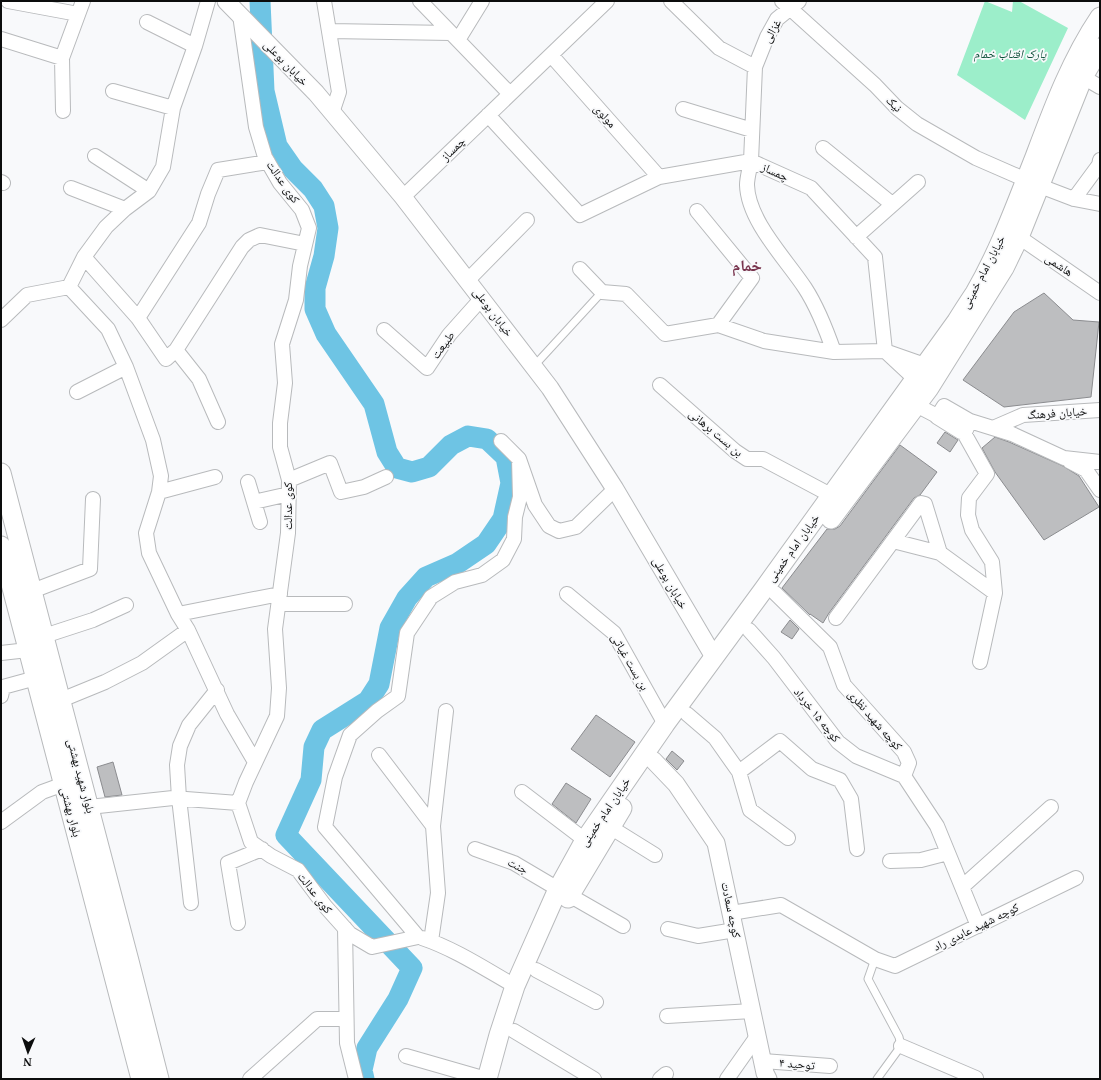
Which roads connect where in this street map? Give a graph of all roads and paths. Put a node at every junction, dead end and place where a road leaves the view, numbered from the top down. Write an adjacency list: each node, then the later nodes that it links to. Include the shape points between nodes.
1 (8, 1): 10 (street)
2 (208, 1): 17 (street)
3 (226, 1): 11 (street, خیابان بوعلی)
4 (324, 1): 14 (street)
5 (420, 1): 15 (street)
6 (482, 1): 15 (street)
7 (671, 1): 21 (street, via 719,48)
8 (601, 3): 19 (street, چمساز)
9 (790, 4): 21 (street, غزالی, via 777,19 767,37); 39 (street, نیک, via 897,108 917,124 976,158)
10 (81, 7): 20 (street)
11 (240, 15): 29 (street, خیابان بوعلی, via 316,93); 36 (street, کوی عدالت, via 256,127)
12 (1100, 17): 39 (main road, خیابان امام خمینی, via 1082,44 1060,91)
13 (147, 22): 17 (street)
14 (329, 31): 15 (street); 29 (street, via 339,92)
15 (454, 37): 25 (street)
16 (1, 39): 20 (street)
17 (195, 46): 26 (street)
18 (1100, 48): 22 (main road, خیابان امام خمینی)
19 (551, 55): 25 (street, چمساز); 37 (street, مولوی)
20 (62, 58): 28 (street)
21 (755, 67): 31 (street, چمساز)
22 (1083, 76): 23 (street); 39 (main road, خیابان امام خمینی)
23 (1100, 88)
24 (113, 91): 26 (street)
25 (510, 94): 30 (street, چمساز)
26 (174, 108): 41 (street, via 163,168)
27 (683, 108): 31 (street)
28 (62, 111)
29 (332, 113): 42 (street, خیابان بوعلی)
30 (488, 115): 37 (street, via 580,215); 42 (street, چمساز)
31 (752, 130): 35 (street, چمساز)
32 (823, 148): 44 (street)
33 (95, 156): 41 (street)
34 (1100, 160): 43 (street)
35 (751, 161): 37 (street); 49 (street, چمساز, via 811,188); 65 (street, via 747,185 750,203 760,224 805,288 821,317)
36 (268, 162): 51 (street, کوی عدالت, via 280,183 302,210 309,228); 59 (street, via 218,170 200,222)
37 (659, 176)
38 (918, 182): 44 (street)
39 (1033, 183): 43 (street, نیک); 50 (main road, خیابان امام خمینی); 68 (main road, خیابان امام خمینی, via 975,292)
40 (71, 188): 46 (street)
41 (149, 191): 46 (street)
42 (403, 197): 54 (street, خیابان بوعلی)
43 (1074, 199): 45 (street, نیک)
44 (892, 204): 49 (street)
45 (1100, 204)
46 (124, 209): 52 (street)
47 (697, 211): 61 (street, via 752,278)
48 (528, 220): 54 (street)
49 (856, 237): 64 (street, چمساز, via 875,257)
50 (1019, 237): 57 (street, هاشمی); 68 (main road, خیابان امام خمینی, via 1004,268)
51 (305, 244): 63 (street, via 260,235 250,240 242,247); 85 (street, کوی عدالت, via 296,300 282,344 285,383 280,447)
52 (84, 257): 55 (street); 59 (street)
53 (580, 269): 56 (street)
54 (468, 280): 58 (street, خیابان بوعلی)
55 (69, 287): 60 (street, via 27,295); 67 (street, via 108,329)
56 (602, 292): 61 (street, via 626,294 665,334); 66 (lane)
57 (1100, 293)
58 (482, 298): 62 (street, طبيعت, via 449,335 427,368); 66 (street, خیابان بوعلی)
59 (138, 318): 63 (street, via 166,359)
60 (1, 320)
61 (718, 325): 65 (street, via 764,342)
62 (384, 330)
63 (176, 350): 74 (street, via 200,379)
64 (885, 351): 65 (street); 68 (street)
65 (834, 352)
66 (534, 366): 86 (street, خیابان بوعلی)
67 (126, 367): 70 (street); 88 (street, via 153,440 161,476)
68 (923, 377): 71 (main road, خیابان امام خمینی); 73 (street)
69 (660, 385): 90 (street, بن بست برهانی, via 747,459 763,459)
70 (77, 392)
71 (909, 400): 73 (street); 90 (main road, خیابان امام خمینی)
72 (1100, 410): 76 (street, خیابان فرهنگ, via 1023,415)
73 (941, 411): 75 (street)
74 (218, 422)
75 (967, 427): 76 (street); 98 (street, via 987,474 969,498 968,515 972,530 992,562)
76 (993, 428): 78 (street)
77 (501, 441): 79 (street)
78 (1064, 458): 80 (street); 87 (street, via 1086,470)
79 (519, 459): 86 (street, via 535,505 549,526 559,531 576,528); 151 (street, via 520,497 515,517 514,539 503,560 482,576 454,582 431,597 408,632 398,696 350,735 335,777 325,827)
80 (1100, 462)
81 (1, 472): 96 (main road, بلوار شهید بهشتی)
82 (215, 477): 88 (street)
83 (386, 477): 85 (street, via 364,487 341,492 330,464)
84 (248, 482): 91 (street)
85 (289, 487): 91 (street); 100 (street, کوی عدالت, via 288,533)
86 (616, 489): 110 (street, خیابان بوعلی)
87 (1100, 490)
88 (159, 492): 103 (street, via 146,533 149,553)
89 (93, 499): 96 (street, via 90,569)
90 (837, 499): 97 (main road, خیابان امام خمینی); 110 (main road, خیابان امام خمینی)
91 (254, 502): 92 (street)
92 (260, 522)
93 (893, 541): 95 (street); 95 (street, via 924,503); 104 (street)
94 (1, 546): 108 (main road, بلوار بهشتی)
95 (940, 554): 98 (street)
96 (32, 591): 107 (main road, بلوار شهید بهشتی)
97 (774, 593): 106 (main road, خیابان امام خمینی); 123 (street, کوچه شهید نظری, via 830,647 844,685 904,752 909,763)
98 (995, 593): 111 (street)
99 (567, 594): 118 (street, بن بست غیاثی, via 614,633)
100 (279, 599): 102 (street); 103 (street); 121 (street, کوی عدالت, via 275,629 279,688 277,716)
101 (126, 604): 107 (street, via 93,620)
102 (345, 604)
103 (178, 614): 105 (street)
104 (836, 618)
105 (188, 630): 113 (street); 115 (street, via 142,663)
106 (749, 630): 117 (main road, خیابان امام خمینی); 123 (street, کوچه ۱۵ خرداد, via 774,658 838,742 856,756)
107 (44, 636): 115 (main road, بلوار شهید بهشتی)
108 (28, 650): 109 (street); 112 (main road, بلوار بهشتی)
109 (1, 653)
110 (714, 657): 118 (main road, خیابان امام خمینی)
111 (980, 662)
112 (36, 678): 114 (street, via 3,687); 124 (main road, بلوار بهشتی)
113 (217, 690): 121 (street, via 227,714); 126 (street, via 189,725 180,746 177,765)
114 (1, 696)
115 (61, 700): 128 (main road, بلوار شهید بهشتی)
116 (446, 711): 131 (street)
117 (687, 714): 120 (main road, خیابان امام خمینی); 122 (street, via 714,738)
118 (665, 724): 134 (main road, خیابان امام خمینی)
119 (379, 755): 131 (street)
120 (654, 760): 132 (main road, خیابان امام خمینی); 145 (street, کوچه سعادت, via 676,784 716,843)
121 (255, 762): 127 (street, کوی عدالت)
122 (739, 772): 133 (street, via 750,810); 137 (street, via 780,741 812,769 840,780 852,799)
123 (904, 776): 138 (street, via 937,826)
124 (64, 784): 130 (street, via 42,792); 153 (main road, بلوار بهشتی)
125 (522, 792): 134 (street)
126 (179, 798): 127 (street); 128 (street); 144 (street)
127 (238, 803): 135 (street, کوی عدالت, via 251,842)
128 (89, 807): 153 (main road, بلوار شهید بهشتی)
129 (1051, 807): 142 (street)
130 (1, 822)
131 (433, 826): 151 (street, via 438,893)
132 (610, 827): 139 (street); 143 (main road, خیابان امام خمینی)
133 (788, 838)
134 (585, 840): 143 (main road, خیابان امام خمینی)
135 (262, 849): 146 (street, via 228,863); 149 (street, کوی عدالت, via 298,870)
136 (474, 849): 143 (street, جنت, via 514,863)
137 (857, 849)
138 (948, 853): 140 (street, via 921,860); 142 (street)
139 (655, 856)
140 (890, 860)
141 (1076, 878): 148 (street, کوچه شهید عابدی راد)
142 (962, 887): 148 (street)
143 (564, 892): 147 (street, جنت); 154 (main road, خیابان امام خمینی); 155 (main road, خیابان امام خمینی)
144 (191, 903)
145 (733, 922): 150 (street, کوچه شهید عابدی راد, via 698,936); 152 (street, کوچه شهید عابدی راد, via 781,905); 157 (street, کوچه سعادت)
146 (238, 923)
147 (623, 926)
148 (978, 926): 152 (street, کوچه شهید عابدی راد, via 895,966)
149 (344, 928): 151 (street, کوی عدالت, via 372,947); 159 (street)
150 (668, 928)
151 (424, 939): 155 (street)
152 (875, 959): 162 (lane, via 868,979 899,1037)
153 (120, 963): 168 (main road, بلوار بهشتی); 169 (main road, بلوار شهید بهشتی)
154 (536, 970): 156 (street); 160 (main road, خیابان امام خمینی)
155 (515, 986): 172 (main road, خیابان امام خمینی)
156 (596, 1002)
157 (752, 1011): 158 (street); 161 (street, کوچه سعادت)
158 (667, 1016)
159 (346, 1019): 170 (street, via 317,1019); 171 (street, via 347,1042)
160 (514, 1031): 173 (main road, خیابان امام خمینی); 174 (street)
161 (758, 1035): 164 (street, کوچه سعادت); 175 (street)
162 (901, 1046): 166 (street); 177 (lane)
163 (406, 1056): 172 (street)
164 (763, 1061): 165 (street, توحید ۴); 176 (street, کوچه سعادت)
165 (830, 1066)
166 (951, 1074): 167 (street)
167 (976, 1078)
168 (141, 1079)
169 (159, 1079)
170 (250, 1079)
171 (356, 1079)
172 (486, 1079)
173 (500, 1079)
174 (594, 1079)
175 (726, 1079)
176 (768, 1079)
177 (877, 1079)

